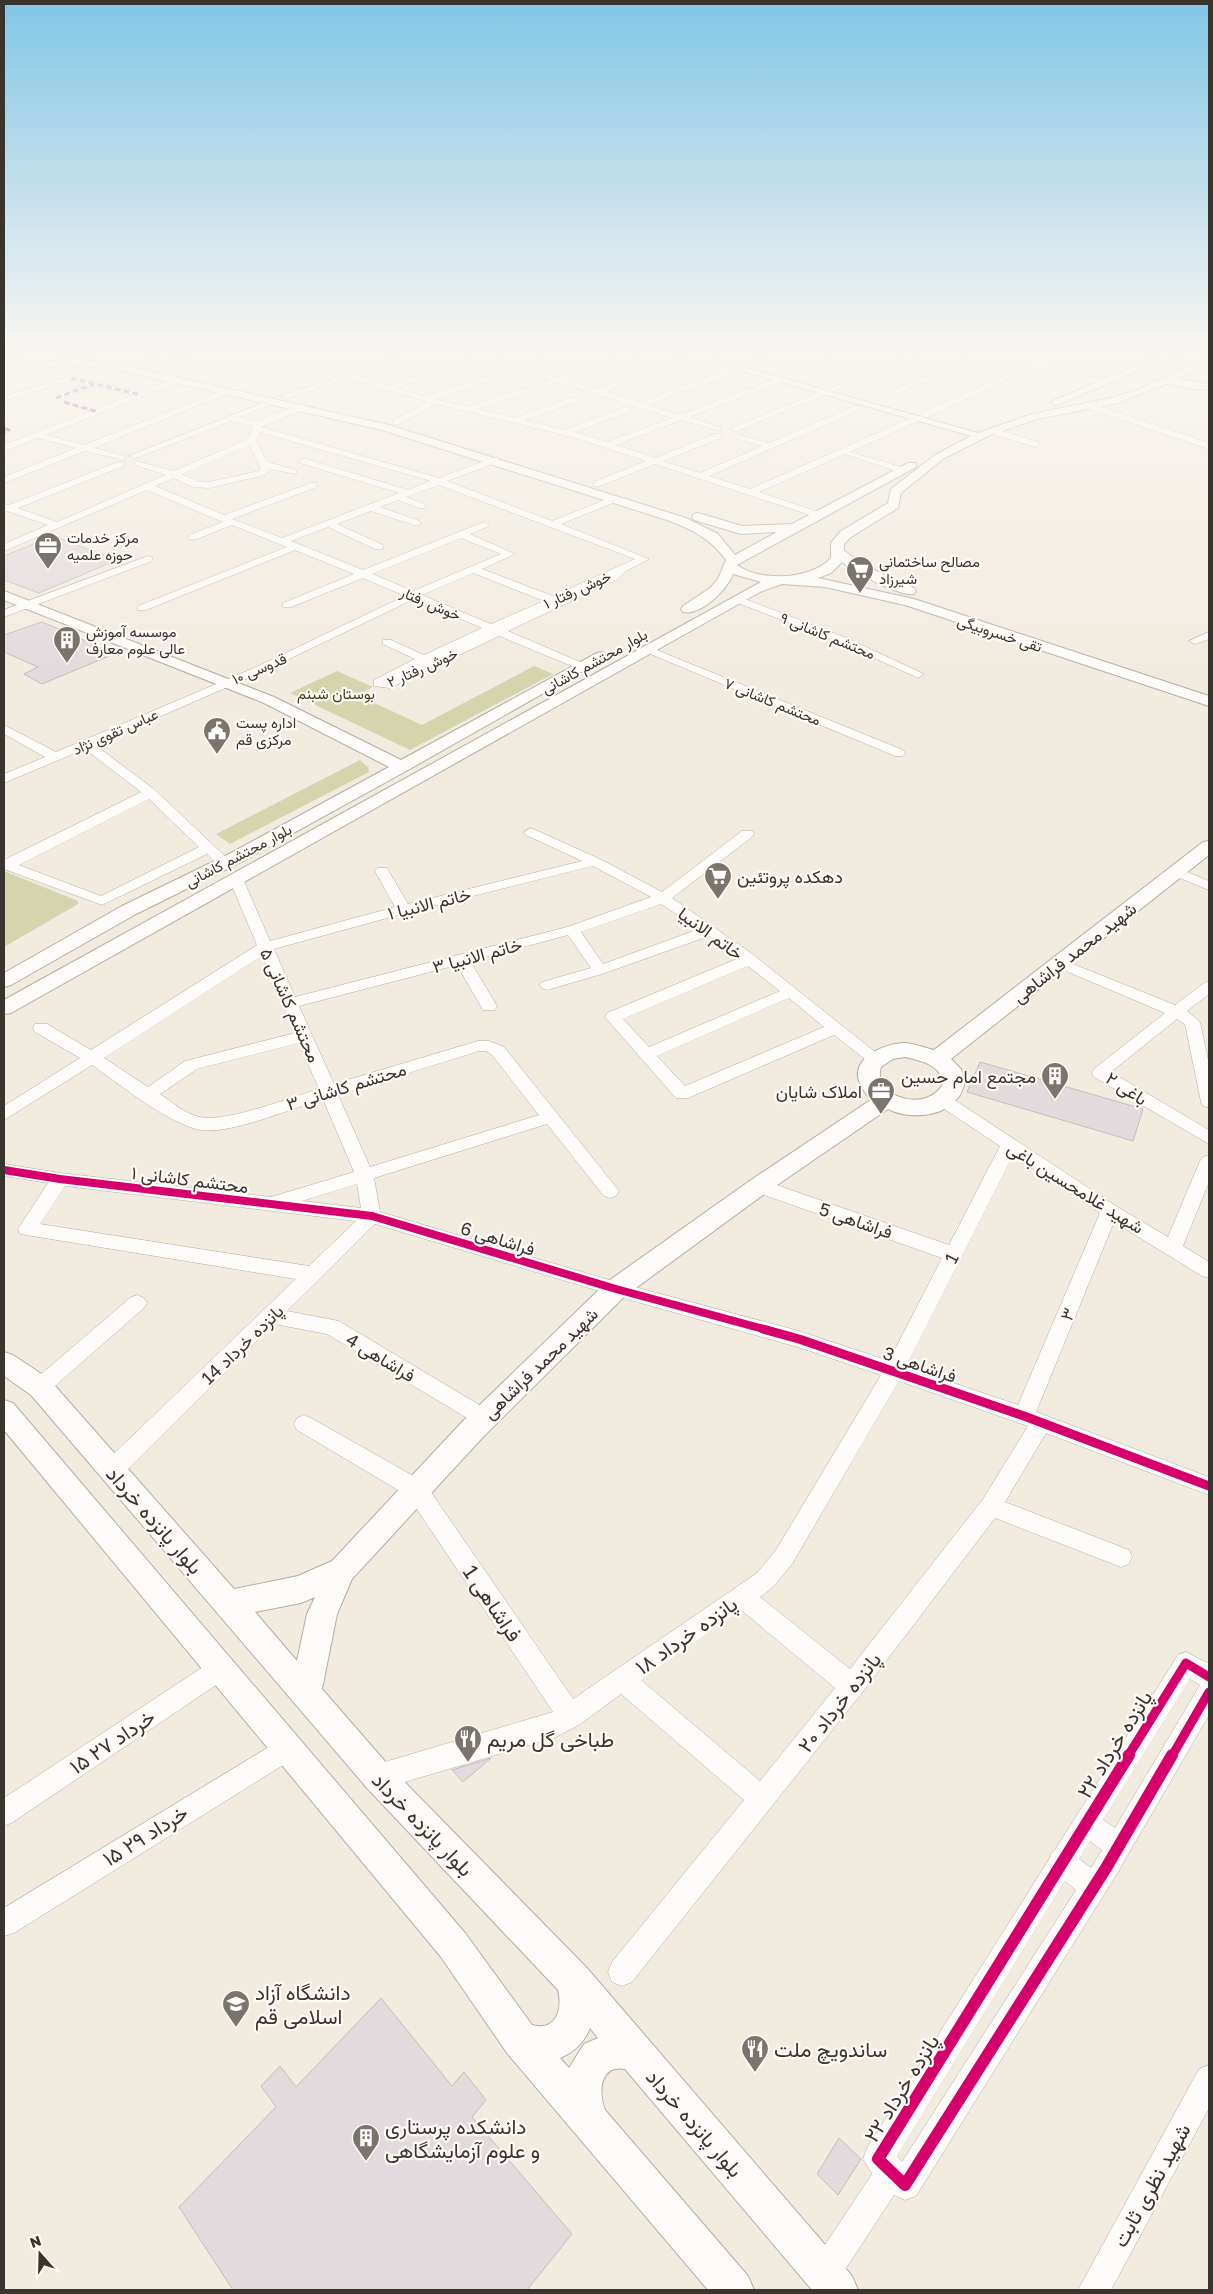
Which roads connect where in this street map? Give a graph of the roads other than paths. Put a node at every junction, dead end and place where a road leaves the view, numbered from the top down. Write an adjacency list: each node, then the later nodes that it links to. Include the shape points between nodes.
1 (62, 458): 27 (street)
2 (112, 458): 18 (street)
3 (140, 458): 16 (street)
4 (212, 458): 25 (street)
5 (261, 458): 21 (street)
6 (363, 458): 28 (street)
7 (489, 458): 17 (main road)
8 (512, 458): 29 (main road)
9 (647, 458): 20 (street)
10 (663, 458): 20 (street)
11 (741, 458): 26 (street)
12 (833, 458): 33 (street)
13 (864, 458): 22 (street)
14 (925, 458): 22 (main road)
15 (938, 458): 24 (main road)
16 (136, 460): 18 (street); 25 (street)
17 (495, 460): 28 (street); 36 (main road)
18 (121, 461): 39 (street)
19 (302, 461): 32 (street)
20 (656, 461): 26 (street); 29 (street)
21 (264, 464): 23 (street); 25 (street, via 266,469 262,473 209,485 196,485)
22 (904, 469): 24 (main road, via 918,468); 34 (main road)
23 (293, 472)
24 (922, 472): 37 (main road, via 895,492)
25 (174, 474): 31 (street)
26 (701, 476): 33 (street)
27 (4, 480)
28 (439, 481): 32 (street); 45 (street)
29 (596, 484): 49 (main road)
30 (314, 485): 42 (street)
31 (147, 486): 42 (street, خوش رفتار); 46 (street)
32 (408, 492): 35 (street)
33 (751, 492): 41 (street)
34 (856, 495): 37 (main road, via 878,495); 41 (main road)
35 (397, 497): 38 (street); 40 (street)
36 (615, 499): 45 (street); 52 (main road, via 706,530)
37 (894, 505): 57 (main road, بلوار محتشم کاشانی, via 846,534 837,542)
38 (422, 506)
39 (7, 507): 46 (street)
40 (370, 507): 43 (street); 44 (street)
41 (820, 515): 48 (main road)
42 (227, 520): 51 (street); 53 (street, خوش رفتار)
43 (327, 523): 53 (street); 54 (street)
44 (417, 523)
45 (552, 524): 70 (street, خوش رفتار ۱, via 644,559 614,577)
46 (57, 525): 55 (street)
47 (484, 525): 50 (street)
48 (795, 528): 49 (main road); 59 (main road)
49 (741, 530): 52 (main road, via 750,536 747,540 737,543)
50 (460, 534): 60 (street, قدوسی ۱۰, via 510,554); 61 (street)
51 (193, 537)
52 (720, 541): 59 (main road)
53 (280, 542): 56 (street, خوش رفتار); 61 (street, خوش رفتار, via 297,546)
54 (379, 547)
55 (4, 548)
56 (291, 549): 61 (street, خوش رفتار); 73 (street)
57 (837, 551): 62 (main road, تقی خسروبیگی, via 856,567); 63 (main road, بلوار محتشم کاشانی, via 838,559 833,566 808,577)
58 (148, 559): 71 (street)
59 (731, 562): 63 (main road, via 731,568 742,574); 66 (main road, بلوار محتشم کاشانی)
60 (474, 570): 68 (street, قدوسی ۱۰); 70 (street)
61 (359, 575): 68 (street, خوش رفتار); 72 (street)
62 (876, 577): 65 (main road, via 854,579 851,584); 84 (main road, تقی خسروبیگی, via 919,595)
63 (785, 579): 64 (main road, بلوار محتشم کاشانی); 65 (main road, تقی خسروبیگی)
64 (755, 589): 66 (main road, via 739,584); 69 (main road, بلوار محتشم کاشانی)
65 (855, 589): 85 (main road, تقی خسروبیگی, via 909,602)
66 (718, 590): 81 (main road, بلوار محتشم کاشانی)
67 (4, 595): 71 (main road)
68 (408, 595): 75 (street, خوش رفتار); 83 (street, قدوسی ۱۰, via 258,670)
69 (737, 599): 79 (main road, بلوار محتشم کاشانی); 82 (street, محتشم کاشانی ۹, via 845,641)
70 (557, 601): 75 (street, خوش رفتار ۱)
71 (31, 604): 74 (street); 83 (main road)
72 (287, 605)
73 (142, 608)
74 (4, 614)
75 (491, 632): 80 (street, خوش رفتار ۲); 80 (street, خوش رفتار ۲, via 386,685 378,683); 81 (street, خوش رفتار)
76 (1209, 635): 77 (street)
77 (1195, 641)
78 (387, 642): 80 (street)
79 (647, 649): 88 (street, محتشم کاشانی ۷); 102 (main road, بلوار محتشم کاشانی)
80 (424, 660)
81 (578, 670): 90 (main road, بلوار محتشم کاشانی)
82 (918, 674)
83 (226, 682): 87 (street, عباس تقوی نژاد); 90 (main road)
84 (1209, 690)
85 (1209, 701)
86 (4, 728): 89 (street)
87 (86, 744): 89 (street, عباس تقوی نژاد); 92 (street)
88 (899, 753)
89 (55, 757): 91 (street, عباس تقوی نژاد)
90 (402, 767): 98 (main road, بلوار محتشم کاشانی)
91 (4, 779)
92 (150, 793): 96 (street); 99 (street)
93 (532, 832): 97 (street, خاتم الانبیا)
94 (747, 834): 104 (street, خاتم الانبیا ۳)
95 (1209, 846): 101 (main road, شهید محمد فراشاهی)
96 (208, 848): 98 (street); 99 (street, via 102,901)
97 (594, 862): 104 (street, خاتم الانبیا); 105 (street, خاتم الانبیا ۱)
98 (224, 863): 113 (main road, بلوار محتشم کاشانی, via 129,910)
99 (5, 864)
100 (382, 871): 105 (street)
101 (1177, 872): 103 (street); 129 (main road, شهید محمد فراشاهی)
102 (236, 879): 108 (street, محتشم کاشانی ۵); 119 (main road, بلوار محتشم کاشانی)
103 (1209, 886)
104 (663, 898): 106 (street, خاتم الانبیا ۳); 107 (street, خاتم الانبیا)
105 (404, 909): 108 (street, خاتم الانبیا ۱)
106 (572, 930): 109 (street, خاتم الانبیا ۳); 112 (street)
107 (710, 930): 110 (street, خاتم الانبیا); 112 (street)
108 (265, 947): 117 (street, محتشم کاشانی ۵); 127 (street, خاتم الانبیا ۱)
109 (461, 960): 117 (street, خاتم الانبیا ۳); 118 (street)
110 (748, 960): 116 (street, خاتم الانبیا); 126 (street, via 613,1017)
111 (1074, 969): 120 (street)
112 (600, 970): 114 (street)
113 (4, 981)
114 (547, 985)
115 (1209, 986): 120 (street)
116 (790, 992): 123 (street, خاتم الانبیا); 126 (street)
117 (289, 1004): 125 (street, محتشم کاشانی ۵)
118 (489, 1006)
119 (4, 1008)
120 (1177, 1012): 121 (street); 137 (street, باغی ۲, via 1100,1073)
121 (1192, 1022): 124 (street); 134 (street)
122 (41, 1028): 127 (street, محتشم کاشانی ۳)
123 (835, 1028): 126 (street, via 682,1094); 128 (street, خاتم الانبیا)
124 (1209, 1030)
125 (304, 1036): 130 (street, محتشم کاشانی ۵); 131 (street, via 191,1065)
126 (647, 1054)
127 (92, 1058): 131 (street, محتشم کاشانی ۳); 135 (street, خاتم الانبیا ۱)
128 (876, 1058): 129 (main road, via 888,1052 905,1050); 132 (main road, via 869,1068 868,1079 874,1090)
129 (938, 1058): 133 (main road, via 950,1068 955,1080 953,1092)
130 (329, 1091): 131 (street, محتشم کاشانی ۳, via 229,1122 202,1124 185,1119); 136 (street, محتشم کاشانی ۳, via 478,1046 489,1046 498,1051); 141 (street, محتشم کاشانی ۵)
131 (147, 1095)
132 (886, 1100): 133 (main road, via 916,1108); 143 (main road, شهید محمد فراشاهی)
133 (944, 1101): 138 (street, شهید غلامحسین باغی)
134 (1209, 1102)
135 (4, 1114)
136 (551, 1117): 141 (street); 144 (street, محتشم کاشانی ۳)
137 (1209, 1138)
138 (1009, 1145): 146 (street, شهید غلامحسین باغی); 149 (street, 1)
139 (1209, 1161): 148 (street)
140 (4, 1170): 142 (street, محتشم کاشانی ۱)
141 (365, 1176): 145 (street); 147 (street, محتشم کاشانی ۵)
142 (60, 1179): 145 (street, محتشم کاشانی ۱); 151 (street, via 28,1229)
143 (759, 1186): 149 (street, فراشاهی 5); 152 (main road, شهید محمد فراشاهی)
144 (610, 1191)
145 (269, 1204): 147 (street, محتشم کاشانی ۱)
146 (1110, 1211): 148 (street, شهید غلامحسین باغی); 160 (street, ۳)
147 (372, 1216): 151 (street, پانزده خرداد 14); 152 (street, فراشاهی 6)
148 (1173, 1248): 150 (street, شهید غلامحسین باغی)
149 (953, 1254): 156 (street, 1)
150 (1209, 1271)
151 (314, 1274): 154 (street, پانزده خرداد 14)
152 (616, 1289): 156 (street, فراشاهی 3, via 799,1339); 159 (main road, شهید محمد فراشاهی)
153 (137, 1303): 157 (street)
154 (271, 1316): 159 (street, فراشاهی 4, via 332,1327); 162 (street, پانزده خرداد 14)
155 (4, 1362): 157 (main road, بلوار پانزده خرداد)
156 (894, 1371): 160 (street, فراشاهی 3); 168 (street, پانزده خرداد ۱۸, via 784,1557 765,1580)
157 (40, 1388): 162 (main road, بلوار پانزده خرداد)
158 (4, 1412): 170 (main road)
159 (484, 1418): 164 (main road, شهید محمد فراشاهی)
160 (1032, 1419): 163 (street, فراشاهی 3); 165 (street, پانزده خرداد ۲۰)
161 (304, 1424): 164 (street)
162 (112, 1470): 169 (main road, بلوار پانزده خرداد)
163 (1209, 1486)
164 (416, 1490): 167 (main road, شهید محمد فراشاهی); 176 (street, فراشاهی 1)
165 (991, 1506): 166 (street); 173 (street, پانزده خرداد ۲۰)
166 (1121, 1557)
167 (342, 1570): 169 (main road, via 300,1589); 175 (main road, via 322,1614)
168 (742, 1596): 172 (street, پانزده خرداد ۱۸); 173 (street)
169 (228, 1604): 175 (main road, بلوار پانزده خرداد)
170 (220, 1669): 177 (main road); 180 (street, ۱۵ خرداد ۲۷)
171 (1209, 1677): 181 (street, پانزده خرداد ۲۲, via 1186,1663)
172 (622, 1680): 176 (street, پانزده خرداد ۱۸); 179 (street)
173 (852, 1686): 179 (street, پانزده خرداد ۲۰)
174 (1209, 1692): 182 (street)
175 (306, 1694): 178 (main road, بلوار پانزده خرداد)
176 (570, 1716): 178 (street, پانزده خرداد ۱۸, via 556,1725)
177 (286, 1748): 185 (street, ۱۵ خرداد ۲۹); 188 (main road, via 453,1945)
178 (378, 1777): 187 (main road, بلوار پانزده خرداد)
179 (762, 1799): 186 (street, پانزده خرداد ۲۰)
180 (4, 1813)
181 (1086, 1823): 182 (street); 183 (street, پانزده خرداد ۲۲)
182 (1119, 1846): 184 (street)
183 (1062, 1861): 184 (street); 192 (street, پانزده خرداد ۲۲, via 878,2159)
184 (1093, 1887): 192 (street, via 904,2185)
185 (4, 1923)
186 (622, 1972)
187 (573, 1980): 188 (main road, via 579,2002 574,2024 559,2040 540,2046); 189 (main road, بلوار پانزده خرداد)
188 (520, 2040): 191 (main road)
189 (636, 2054): 191 (main road, via 615,2049 597,2057 584,2076 582,2100); 193 (main road, بلوار پانزده خرداد)
190 (1209, 2079): 195 (street, شهید نظری ثابت)
191 (590, 2122): 194 (main road)
192 (891, 2172): 193 (street)
193 (831, 2282)
194 (734, 2290)
195 (1094, 2290)

